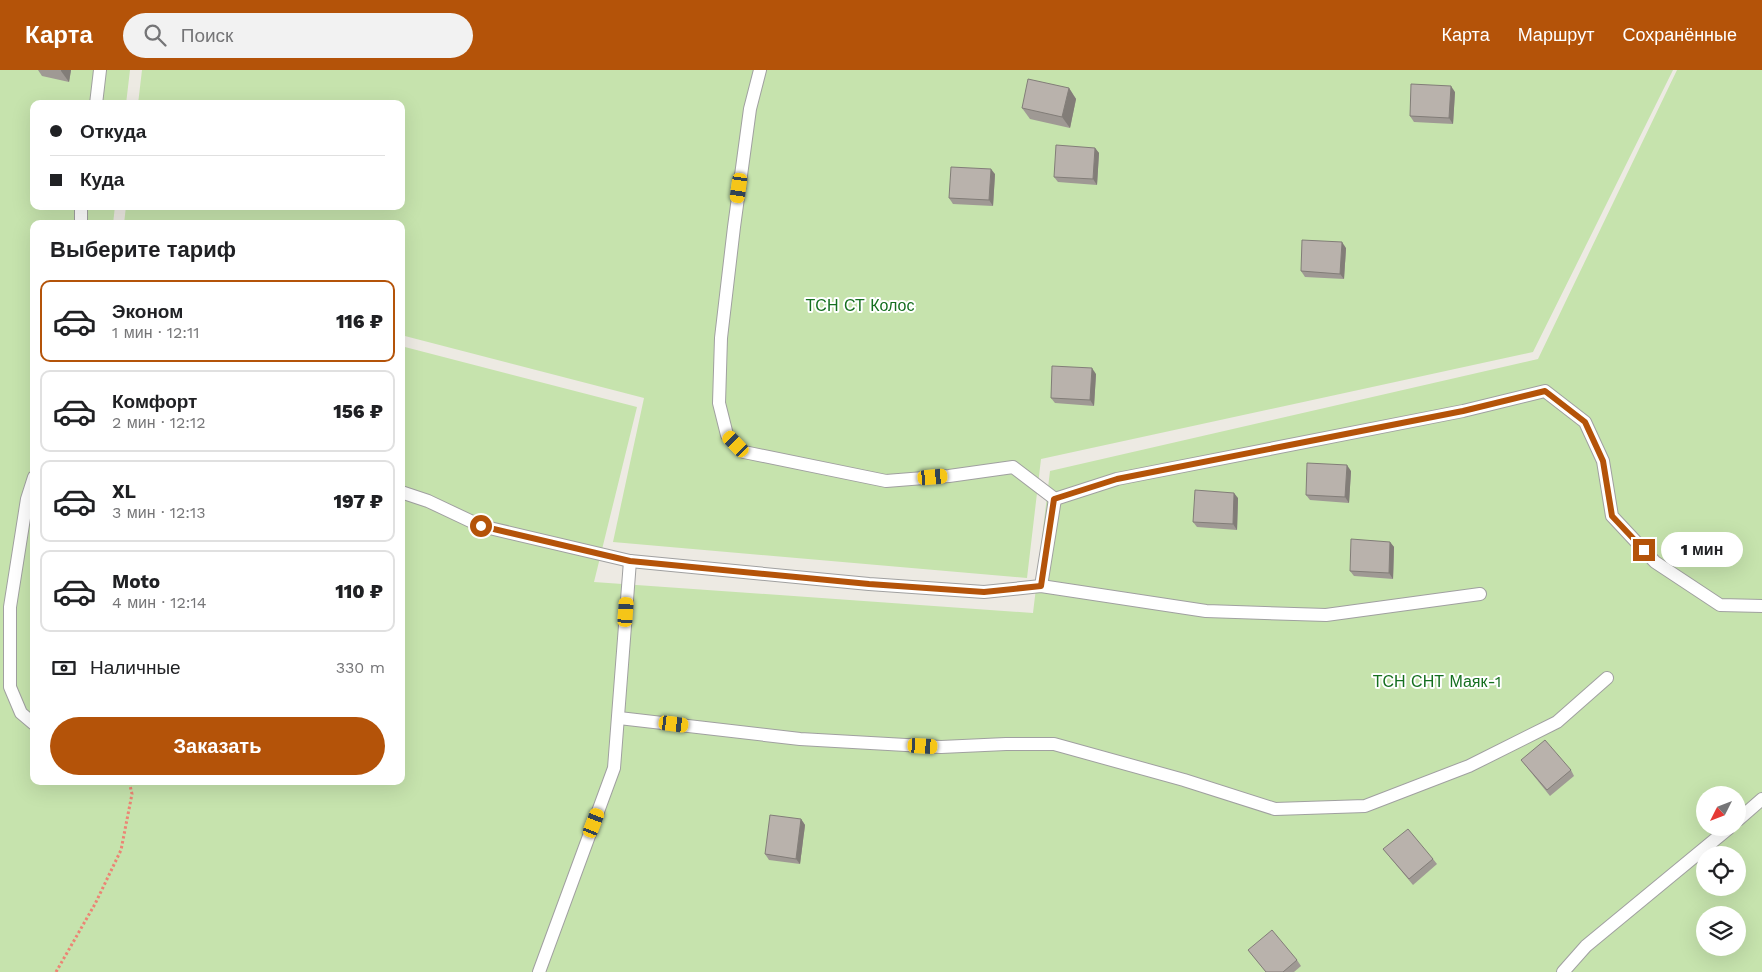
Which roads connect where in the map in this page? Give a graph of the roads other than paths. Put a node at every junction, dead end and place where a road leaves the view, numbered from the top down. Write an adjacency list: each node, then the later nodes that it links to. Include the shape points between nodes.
1 (100, 70): 3 (lane)
2 (760, 70): 6 (lane, via 750,109 721,338 719,402 728,435 744,452 886,482 1013,467)
3 (96, 100)
4 (30, 490): 13 (lane, via 10,607 10,687 21,713)
5 (405, 493): 7 (lane, via 481,526)
6 (1054, 499): 8 (lane); 10 (lane, via 1117,479 1463,411 1545,391 1585,422 1603,461 1612,516 1655,562 1720,605)
7 (630, 561): 8 (lane, via 984,592); 12 (lane)
8 (1041, 586): 9 (lane, via 1206,611 1326,615)
9 (1480, 594)
10 (1762, 606)
11 (1607, 678): 12 (lane, via 1557,722 1469,766 1365,806 1275,809 1054,744 940,746 800,739)
12 (619, 718): 17 (lane, via 614,768)
13 (30, 721)
14 (1762, 800): 15 (lane)
15 (1746, 813)
16 (1718, 836): 18 (lane, via 1586,946)
17 (539, 972)
18 (1563, 972)

